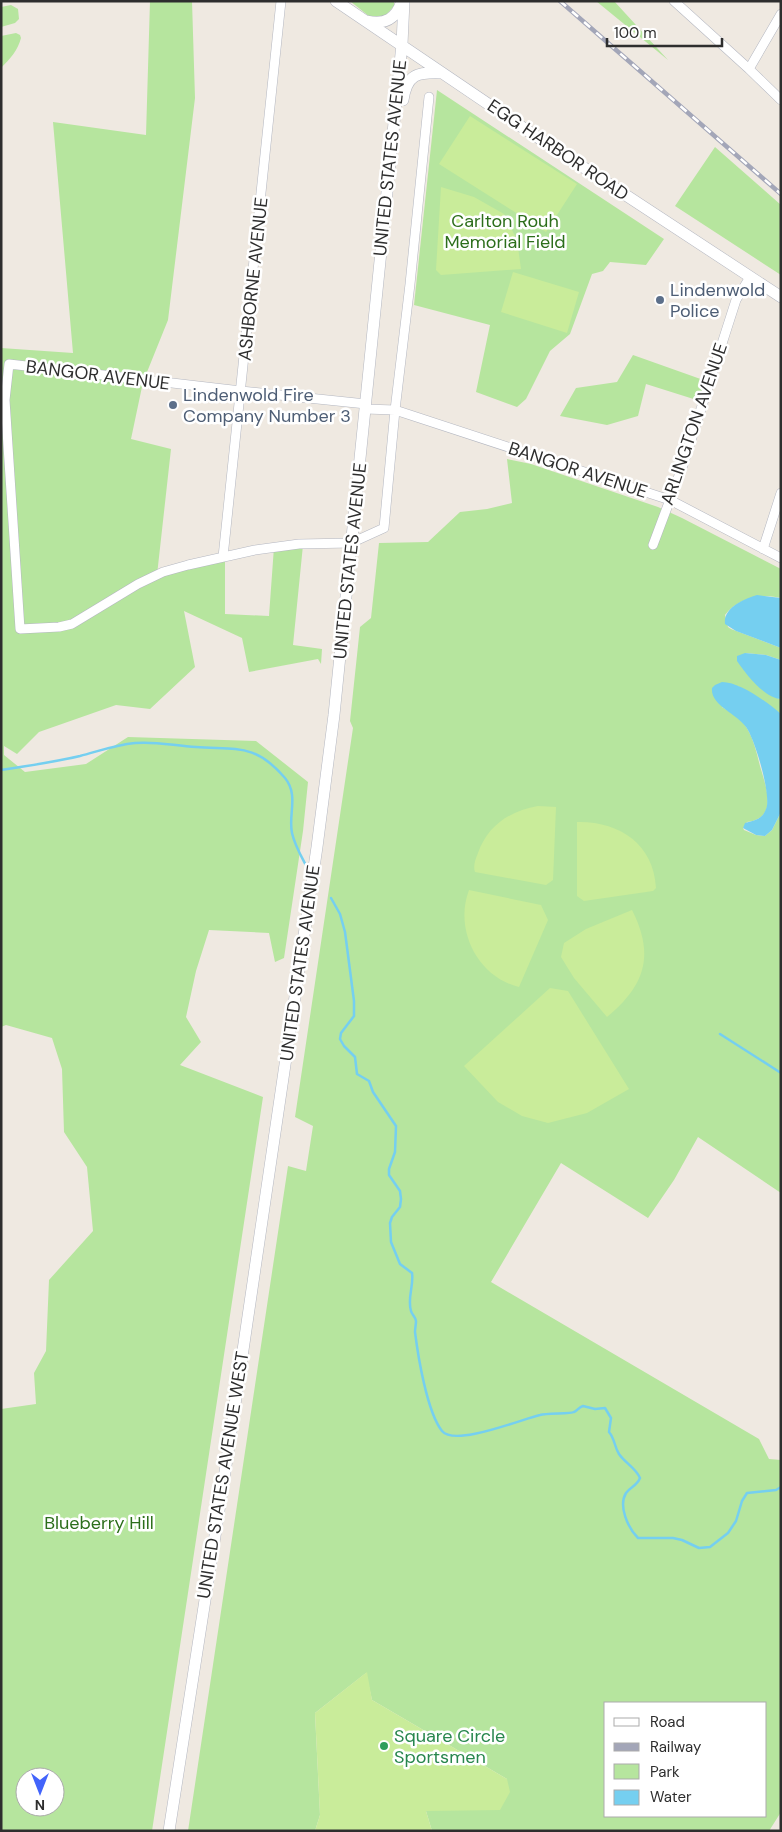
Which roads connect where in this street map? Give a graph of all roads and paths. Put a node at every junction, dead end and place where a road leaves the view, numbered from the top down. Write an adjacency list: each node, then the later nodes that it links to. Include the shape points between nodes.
1 (281, 1): 15 (street, ASHBORNE AVENUE)
2 (336, 1): 6 (street, EGG HARBOR ROAD)
3 (403, 1): 6 (street, via 399,11 387,20 380,23); 7 (street, UNITED STATES AVENUE)
4 (674, 1): 8 (street)
5 (781, 14): 8 (street)
6 (366, 21): 7 (street, EGG HARBOR ROAD)
7 (402, 44): 9 (street, EGG HARBOR ROAD); 12 (street, UNITED STATES AVENUE)
8 (749, 68): 11 (street)
9 (443, 73): 12 (street, via 421,73 409,80 401,118); 13 (street, EGG HARBOR ROAD)
10 (429, 97): 17 (street, UNITED STATES AVENUE)
11 (781, 100)
12 (393, 132): 16 (street, UNITED STATES AVENUE)
13 (750, 277): 14 (street, EGG HARBOR ROAD); 19 (street, ARLINGTON AVENUE, via 736,300)
14 (781, 298)
15 (241, 391): 16 (street, BANGOR AVENUE); 23 (street, ASHBORNE AVENUE); 23 (street, BANGOR AVENUE, via 9,364 5,400 20,629 72,624 164,572)
16 (365, 406): 17 (street, BANGOR AVENUE); 20 (street, UNITED STATES AVENUE)
17 (395, 410): 19 (street, BANGOR AVENUE); 20 (street, UNITED STATES AVENUE, via 384,528)
18 (781, 493): 22 (street)
19 (670, 500): 21 (street, ARLINGTON AVENUE); 22 (street, BANGOR AVENUE)
20 (351, 543): 23 (street, via 299,544); 25 (street, UNITED STATES AVENUE, via 318,847)
21 (653, 545)
22 (763, 549): 24 (street, BANGOR AVENUE)
23 (223, 557)
24 (781, 558)
25 (277, 1118): 26 (street, UNITED STATES AVENUE WEST)
26 (169, 1831)

